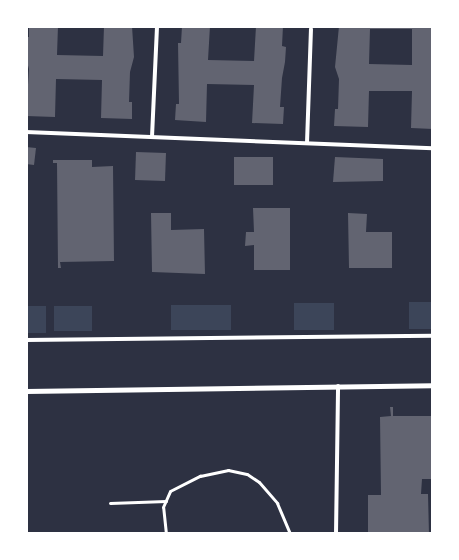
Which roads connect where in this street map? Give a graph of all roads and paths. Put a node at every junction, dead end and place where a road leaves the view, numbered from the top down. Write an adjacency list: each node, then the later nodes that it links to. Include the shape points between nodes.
1 (157, 26): 4 (lane)
2 (311, 29): 5 (lane)
3 (26, 132): 4 (lane)
4 (152, 137): 5 (lane)
5 (307, 143): 6 (lane)
6 (433, 148)
7 (433, 336): 8 (lane)
8 (26, 340)
9 (433, 385): 10 (street)
10 (338, 386): 11 (street); 16 (lane)
11 (26, 391)
12 (166, 501): 13 (path); 14 (path, via 163,507); 15 (path, via 170,491 200,476 228,470 247,474 259,482 277,503)
13 (110, 503)
14 (166, 534)
15 (290, 534)
16 (336, 534)

